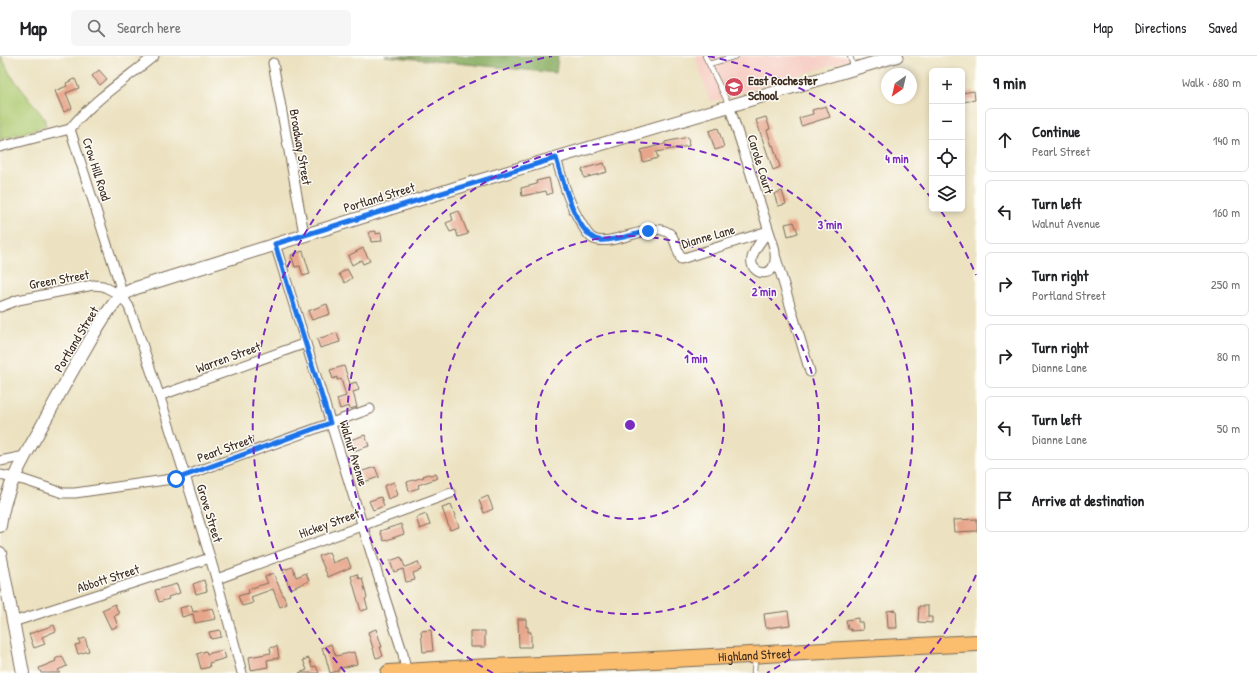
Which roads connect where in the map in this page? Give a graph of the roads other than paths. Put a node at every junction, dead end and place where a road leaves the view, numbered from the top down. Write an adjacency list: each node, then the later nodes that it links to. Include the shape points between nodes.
1 (154, 56): 10 (street, Crow Hill Road, via 98,101)
2 (705, 56): 7 (lane)
3 (736, 56): 7 (lane)
4 (850, 56): 8 (lane)
5 (897, 56): 8 (street, Portland Street)
6 (273, 63): 14 (street, Broadway Street)
7 (709, 64): 9 (lane)
8 (854, 69): 9 (street, Portland Street)
9 (729, 105): 12 (street, Portland Street); 13 (street, Carole Court)
10 (70, 129): 11 (street); 17 (street, Crow Hill Road)
11 (0, 148)
12 (556, 158): 13 (street, Dianne Lane, via 572,208 592,238 609,240 648,231 665,231 671,235 681,259); 14 (street, Portland Street)
13 (768, 231): 16 (street, Carole Court); 16 (street, via 753,254 753,266 760,273 765,273 773,267)
14 (304, 234): 15 (street, Portland Street)
15 (275, 244): 19 (street, Portland Street, via 144,285); 21 (street, Walnut Avenue)
16 (776, 258): 22 (street, Carole Court)
17 (118, 278): 18 (street); 19 (street, Crow Hill Road)
18 (103, 286): 19 (street, Green Street); 20 (street, Green Street, via 85,286 18,300)
19 (122, 296): 23 (street, Grove Street, via 136,326); 26 (street, Portland Street, via 96,332)
20 (0, 307)
21 (306, 343): 23 (street, Warren Street); 25 (street, Walnut Avenue)
22 (810, 372)
23 (159, 396): 29 (street, Grove Street)
24 (370, 409): 25 (street, Pearl Street)
25 (330, 423): 29 (street, Pearl Street); 32 (street, Walnut Avenue)
26 (25, 456): 27 (street); 30 (street, Portland Street)
27 (0, 461)
28 (0, 476): 30 (street, Pearl Street)
29 (186, 476): 30 (street, Pearl Street, via 69,493); 35 (street, Grove Street)
30 (14, 478): 33 (street, Portland Street)
31 (451, 493): 32 (street, Hickey Street)
32 (362, 525): 36 (street, Hickey Street); 41 (street, Walnut Avenue)
33 (0, 526)
34 (0, 553): 37 (street)
35 (210, 558): 36 (street, Grove Street); 37 (street, Abbott Street)
36 (217, 578): 43 (street, Grove Street)
37 (13, 622): 42 (street)
38 (977, 643): 39 (highway, Highland Street)
39 (756, 654): 40 (highway, Highland Street); 45 (lane)
40 (497, 670): 41 (highway, Highland Street)
41 (406, 671): 44 (highway, Highland Street)
42 (23, 673)
43 (242, 673)
44 (389, 673)
45 (754, 673)

